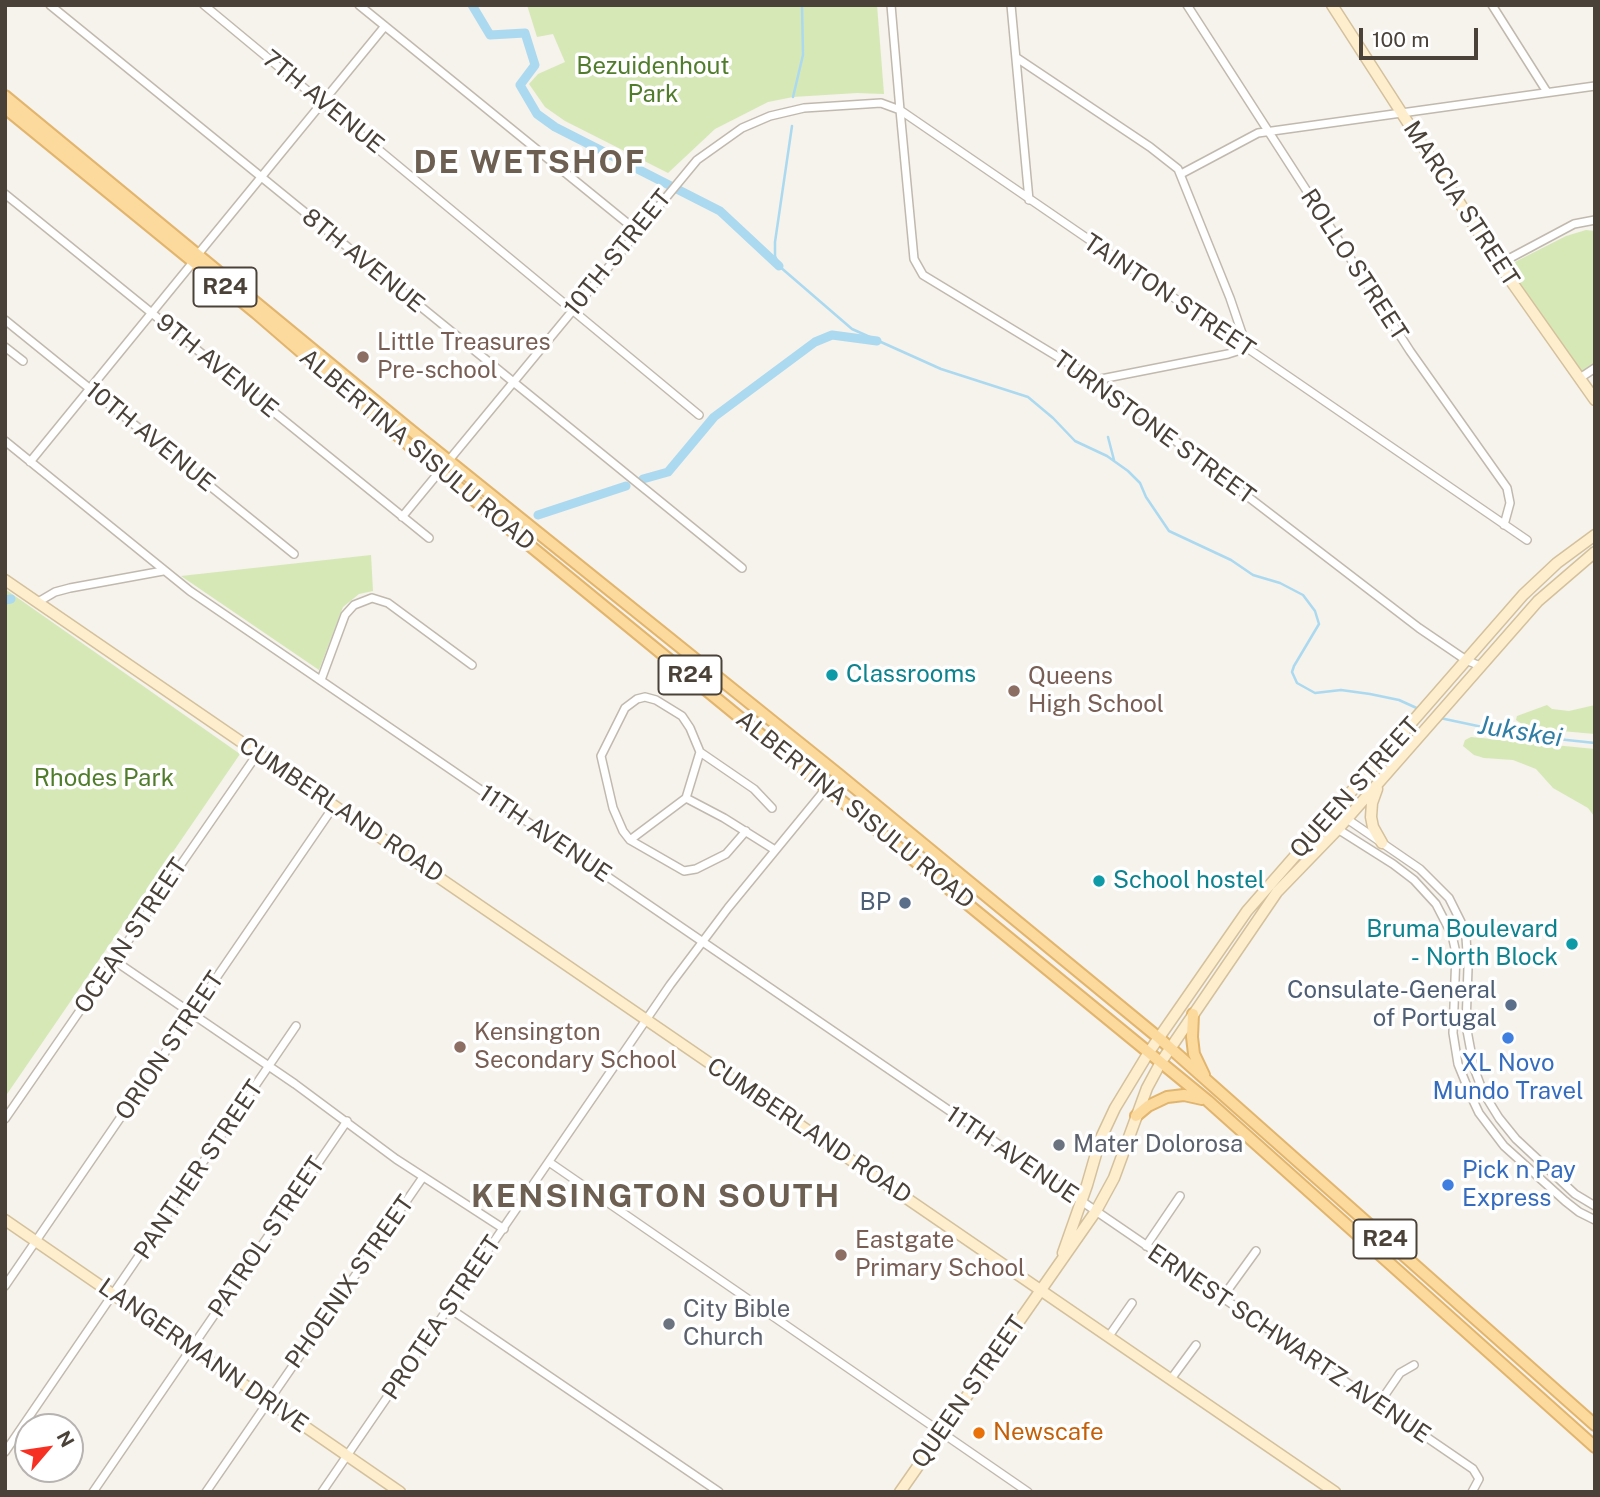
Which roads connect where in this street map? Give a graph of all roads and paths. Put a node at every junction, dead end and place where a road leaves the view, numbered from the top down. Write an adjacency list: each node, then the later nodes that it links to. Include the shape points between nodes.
1 (50, 5): 20 (street, 8TH AVENUE)
2 (204, 5): 14 (street, 7TH AVENUE)
3 (359, 5): 9 (street)
4 (891, 5): 16 (street)
5 (1011, 5): 10 (street)
6 (1187, 5): 18 (street, ROLLO STREET)
7 (1332, 5): 17 (main road, MARCIA STREET)
8 (1492, 5): 12 (street)
9 (385, 26): 14 (street); 24 (street)
10 (1017, 58): 19 (street, via 1160,154); 22 (street)
11 (1595, 86): 12 (street)
12 (1547, 92): 17 (street)
13 (5, 96): 25 (main road, ALBERTINA SISULU ROAD / R24)
14 (324, 103): 20 (street); 27 (street, 7TH AVENUE)
15 (5, 108): 25 (main road, ALBERTINA SISULU ROAD / R24)
16 (900, 110): 22 (street, TAINTON STREET); 24 (street, 10TH STREET, via 881,103 804,108 742,128 697,160); 35 (street, TURNSTONE STREET, via 919,271)
17 (1402, 114): 18 (street); 26 (main road, MARCIA STREET)
18 (1268, 131): 19 (street); 45 (street, ROLLO STREET, via 1410,351 1507,488 1510,503)
19 (1181, 174): 31 (street)
20 (262, 179): 25 (street); 36 (street, 8TH AVENUE)
21 (5, 194): 28 (street, 9TH AVENUE)
22 (1029, 200): 31 (street, TAINTON STREET)
23 (1595, 220): 26 (street, via 1574,224)
24 (636, 231): 27 (street, 10TH STREET)
25 (197, 257): 28 (street); 41 (main road, ALBERTINA SISULU ROAD / R24); 43 (main road, ALBERTINA SISULU ROAD / R24)
26 (1499, 264): 34 (main road, MARCIA STREET)
27 (573, 309): 36 (street, 10TH STREET); 39 (street, 7TH AVENUE)
28 (151, 313): 37 (street); 44 (street, 9TH AVENUE)
29 (5, 320): 37 (street, 10TH AVENUE)
30 (5, 347): 32 (street)
31 (1247, 348): 35 (street); 45 (street, TAINTON STREET)
32 (23, 361)
33 (1595, 368): 34 (street)
34 (1580, 378): 38 (main road, MARCIA STREET)
35 (1096, 380): 55 (street, TURNSTONE STREET)
36 (512, 382): 41 (street, 10TH STREET); 51 (street, 8TH AVENUE)
37 (90, 389): 42 (street); 50 (street, 10TH AVENUE)
38 (1595, 400)
39 (699, 415)
40 (5, 441): 42 (street, 11TH AVENUE)
41 (449, 461): 43 (street, 10TH STREET); 61 (main road, ALBERTINA SISULU ROAD / R24)
42 (30, 462): 52 (street, 11TH AVENUE)
43 (440, 472): 44 (street, 10TH STREET); 63 (main road, ALBERTINA SISULU ROAD / R24)
44 (402, 517): 47 (street, 9TH AVENUE)
45 (1504, 525): 48 (street, TAINTON STREET)
46 (1595, 535): 55 (main road, QUEEN STREET, via 1530,588)
47 (429, 538)
48 (1527, 540)
49 (1595, 552): 57 (main road, QUEEN STREET, via 1538,601)
50 (295, 554)
51 (742, 568)
52 (163, 571): 54 (street, via 70,588); 58 (street, 11TH AVENUE)
53 (5, 580): 54 (main road, CUMBERLAND ROAD)
54 (38, 603): 60 (main road, CUMBERLAND ROAD)
55 (1466, 660): 57 (street, TURNSTONE STREET); 67 (main road, QUEEN STREET)
56 (472, 665): 58 (street, via 388,603 372,598 354,605 345,615)
57 (1480, 666): 62 (main road, QUEEN STREET)
58 (321, 680): 75 (street, 11TH AVENUE)
59 (700, 752): 64 (street); 66 (street, via 754,789); 72 (street, via 682,716 656,699 641,698 625,708 601,756 613,808)
60 (258, 753): 65 (main road, CUMBERLAND ROAD); 76 (street, OCEAN STREET)
61 (838, 774): 63 (street, PROTEA STREET); 81 (main road, ALBERTINA SISULU ROAD / R24)
62 (1379, 782): 68 (main road, QUEEN STREET); 73 (main road, via 1371,817)
63 (827, 788): 74 (street, PROTEA STREET); 83 (main road, ALBERTINA SISULU ROAD / R24)
64 (686, 797): 71 (street); 72 (street)
65 (334, 806): 78 (street, ORION STREET); 79 (main road, CUMBERLAND ROAD)
66 (772, 808)
67 (1334, 810): 68 (street); 69 (main road, QUEEN STREET)
68 (1347, 819): 70 (main road, QUEEN STREET); 73 (street)
69 (1325, 821): 70 (street); 81 (main road, QUEEN STREET, via 1247,911)
70 (1338, 829): 77 (main road, QUEEN STREET, via 1277,892); 93 (street, via 1414,880 1445,920 1457,953 1453,1033 1464,1080 1493,1133)
71 (746, 831): 72 (street, via 726,854 687,871); 74 (street)
72 (630, 840)
73 (1382, 843): 91 (street, via 1429,876 1456,911 1466,944 1465,1016 1474,1068 1499,1118)
74 (775, 850): 75 (street, PROTEA STREET)
75 (703, 942): 79 (street, PROTEA STREET); 96 (street, 11TH AVENUE)
76 (115, 961): 78 (street); 89 (street, OCEAN STREET)
77 (1194, 1014): 82 (main road, QUEEN STREET); 86 (main road, via 1194,1054)
78 (191, 1015): 85 (street); 102 (street, ORION STREET)
79 (648, 1019): 92 (street, PROTEA STREET); 107 (main road, CUMBERLAND ROAD)
80 (296, 1026): 85 (street, PANTHER STREET)
81 (1159, 1038): 82 (main road, ALBERTINA SISULU ROAD / R24); 83 (main road, QUEEN STREET)
82 (1169, 1047): 84 (main road, QUEEN STREET); 86 (main road, ALBERTINA SISULU ROAD / R24)
83 (1149, 1052): 84 (main road, ALBERTINA SISULU ROAD / R24); 96 (main road, QUEEN STREET, via 1105,1127)
84 (1161, 1062): 87 (main road, ALBERTINA SISULU ROAD / R24); 88 (main road, QUEEN STREET)
85 (269, 1067): 90 (street); 108 (street, PANTHER STREET)
86 (1210, 1086): 119 (main road, ALBERTINA SISULU ROAD / R24)
87 (1208, 1101): 88 (main road, via 1173,1095); 121 (main road, ALBERTINA SISULU ROAD / R24)
88 (1136, 1116): 98 (main road, QUEEN STREET, via 1114,1178)
89 (5, 1119)
90 (347, 1121): 94 (street); 114 (street, PATROL STREET)
91 (1536, 1158): 93 (street); 97 (street)
92 (549, 1162): 101 (street, PROTEA STREET); 120 (street)
93 (1528, 1168): 100 (street)
94 (424, 1177): 101 (street); 117 (street, PHOENIX STREET)
95 (1180, 1196): 103 (street)
96 (1081, 1202): 98 (street, 11TH AVENUE); 105 (main road, QUEEN STREET)
97 (1595, 1206)
98 (1096, 1212): 103 (street, ERNEST SCHWARTZ AVENUE); 105 (main road, QUEEN STREET)
99 (5, 1220): 102 (main road, LANGERMANN DRIVE)
100 (1595, 1220)
101 (504, 1229): 111 (street, PROTEA STREET)
102 (36, 1241): 106 (street, ORION STREET); 108 (main road, LANGERMANN DRIVE)
103 (1146, 1246): 109 (street, ERNEST SCHWARTZ AVENUE)
104 (1256, 1251): 109 (street)
105 (1062, 1257): 107 (main road, QUEEN STREET)
106 (5, 1286)
107 (1040, 1289): 112 (main road, CUMBERLAND ROAD); 120 (main road, QUEEN STREET)
108 (114, 1294): 114 (main road, LANGERMANN DRIVE); 122 (street, PANTHER STREET)
109 (1222, 1298): 118 (street, ERNEST SCHWARTZ AVENUE)
110 (1132, 1303): 112 (street)
111 (449, 1308): 123 (street, PROTEA STREET); 128 (street)
112 (1109, 1336): 116 (main road, CUMBERLAND ROAD)
113 (1196, 1345): 116 (street)
114 (191, 1348): 117 (main road, LANGERMANN DRIVE); 124 (street, PATROL STREET)
115 (1414, 1365): 118 (street, via 1400,1373)
116 (1171, 1378): 131 (main road, CUMBERLAND ROAD)
117 (268, 1401): 123 (main road, LANGERMANN DRIVE); 125 (street, PHOENIX STREET)
118 (1378, 1405): 132 (street, ERNEST SCHWARTZ AVENUE, via 1473,1469 1479,1479)
119 (1595, 1425)
120 (941, 1432): 129 (main road, QUEEN STREET); 130 (street)
121 (1595, 1447)
122 (5, 1452)
123 (348, 1456): 126 (street, PROTEA STREET); 127 (main road, LANGERMANN DRIVE)
124 (93, 1492)
125 (206, 1492)
126 (323, 1492)
127 (400, 1492)
128 (719, 1492)
129 (900, 1492)
130 (1028, 1492)
131 (1335, 1492)
132 (1472, 1492)

